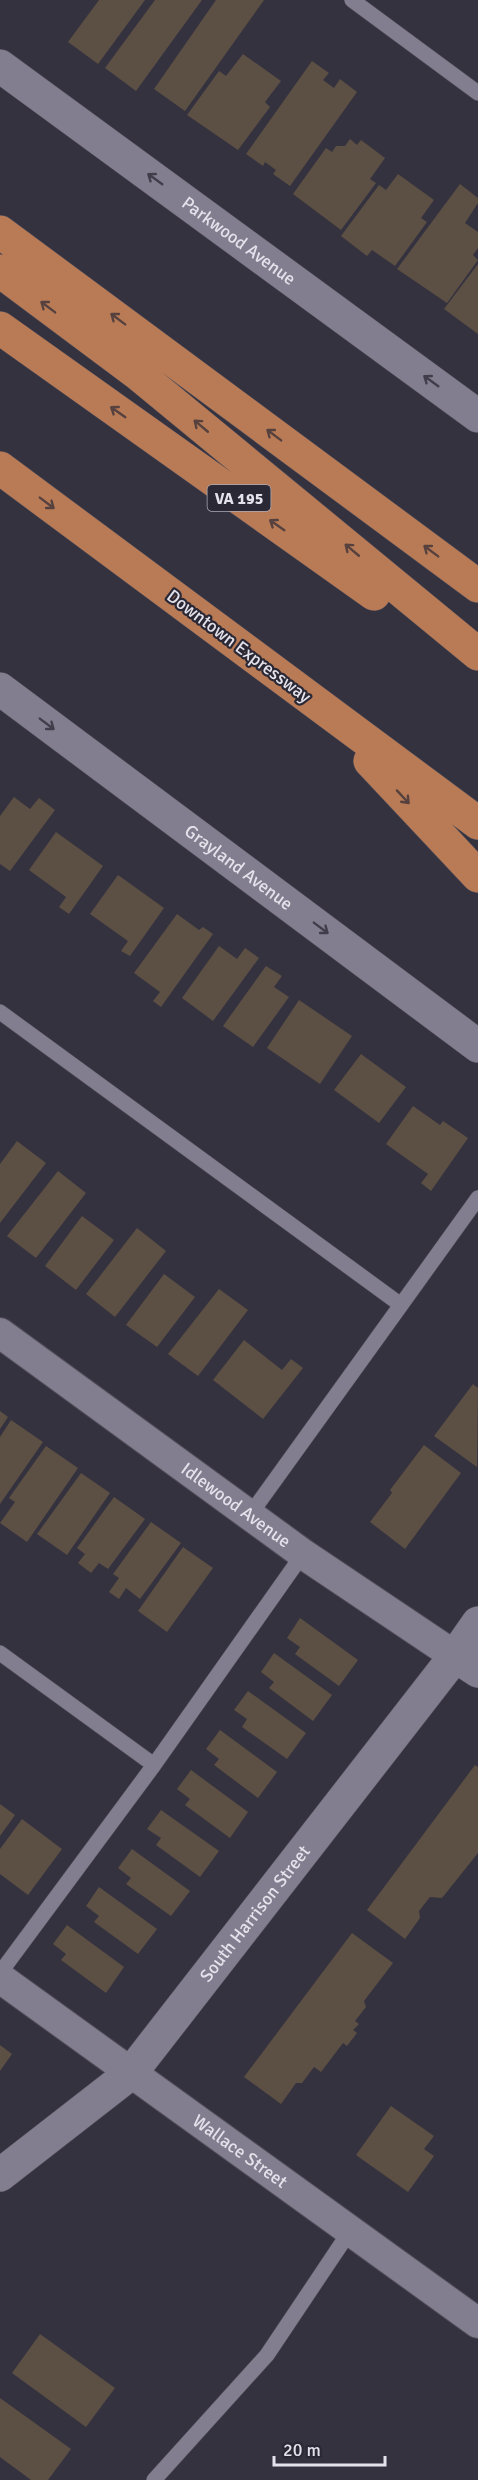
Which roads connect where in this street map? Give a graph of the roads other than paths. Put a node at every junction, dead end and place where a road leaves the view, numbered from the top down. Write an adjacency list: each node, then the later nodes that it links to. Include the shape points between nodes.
1 (352, 0): 3 (lane)
2 (0, 66): 7 (street, Parkwood Avenue, one-way to 2)
3 (478, 93)
4 (0, 232): 9 (highway, one-way to 4)
5 (0, 271): 10 (highway, one-way to 5, via 138,374)
6 (0, 328): 11 (highway, VA 195, one-way to 6)
7 (478, 416)
8 (0, 468): 13 (highway, Downtown Expressway, one-way to 13)
9 (478, 586)
10 (478, 654)
11 (478, 669)
12 (0, 689): 17 (street, Grayland Avenue, one-way to 17)
13 (320, 707): 14 (highway, Downtown Expressway); 15 (highway, one-way to 15)
14 (478, 823)
15 (478, 876)
16 (0, 1012): 19 (lane)
17 (478, 1046)
18 (478, 1198): 19 (lane)
19 (401, 1305): 21 (lane)
20 (0, 1333): 21 (street, Idlewood Avenue)
21 (249, 1515): 22 (street, Idlewood Avenue)
22 (303, 1554): 25 (street, Idlewood Avenue); 26 (lane)
23 (478, 1623): 25 (street, South Harrison Street)
24 (0, 1653): 26 (lane)
25 (467, 1664): 29 (street, South Harrison Street)
26 (154, 1765): 27 (lane)
27 (0, 1973)
28 (0, 1978): 29 (street, Wallace Street)
29 (131, 2073): 30 (street, South Harrison Street); 31 (street, Wallace Street)
30 (0, 2175)
31 (350, 2231): 32 (street, Wallace Street); 33 (lane, via 267,2355)
32 (478, 2323)
33 (154, 2480)

